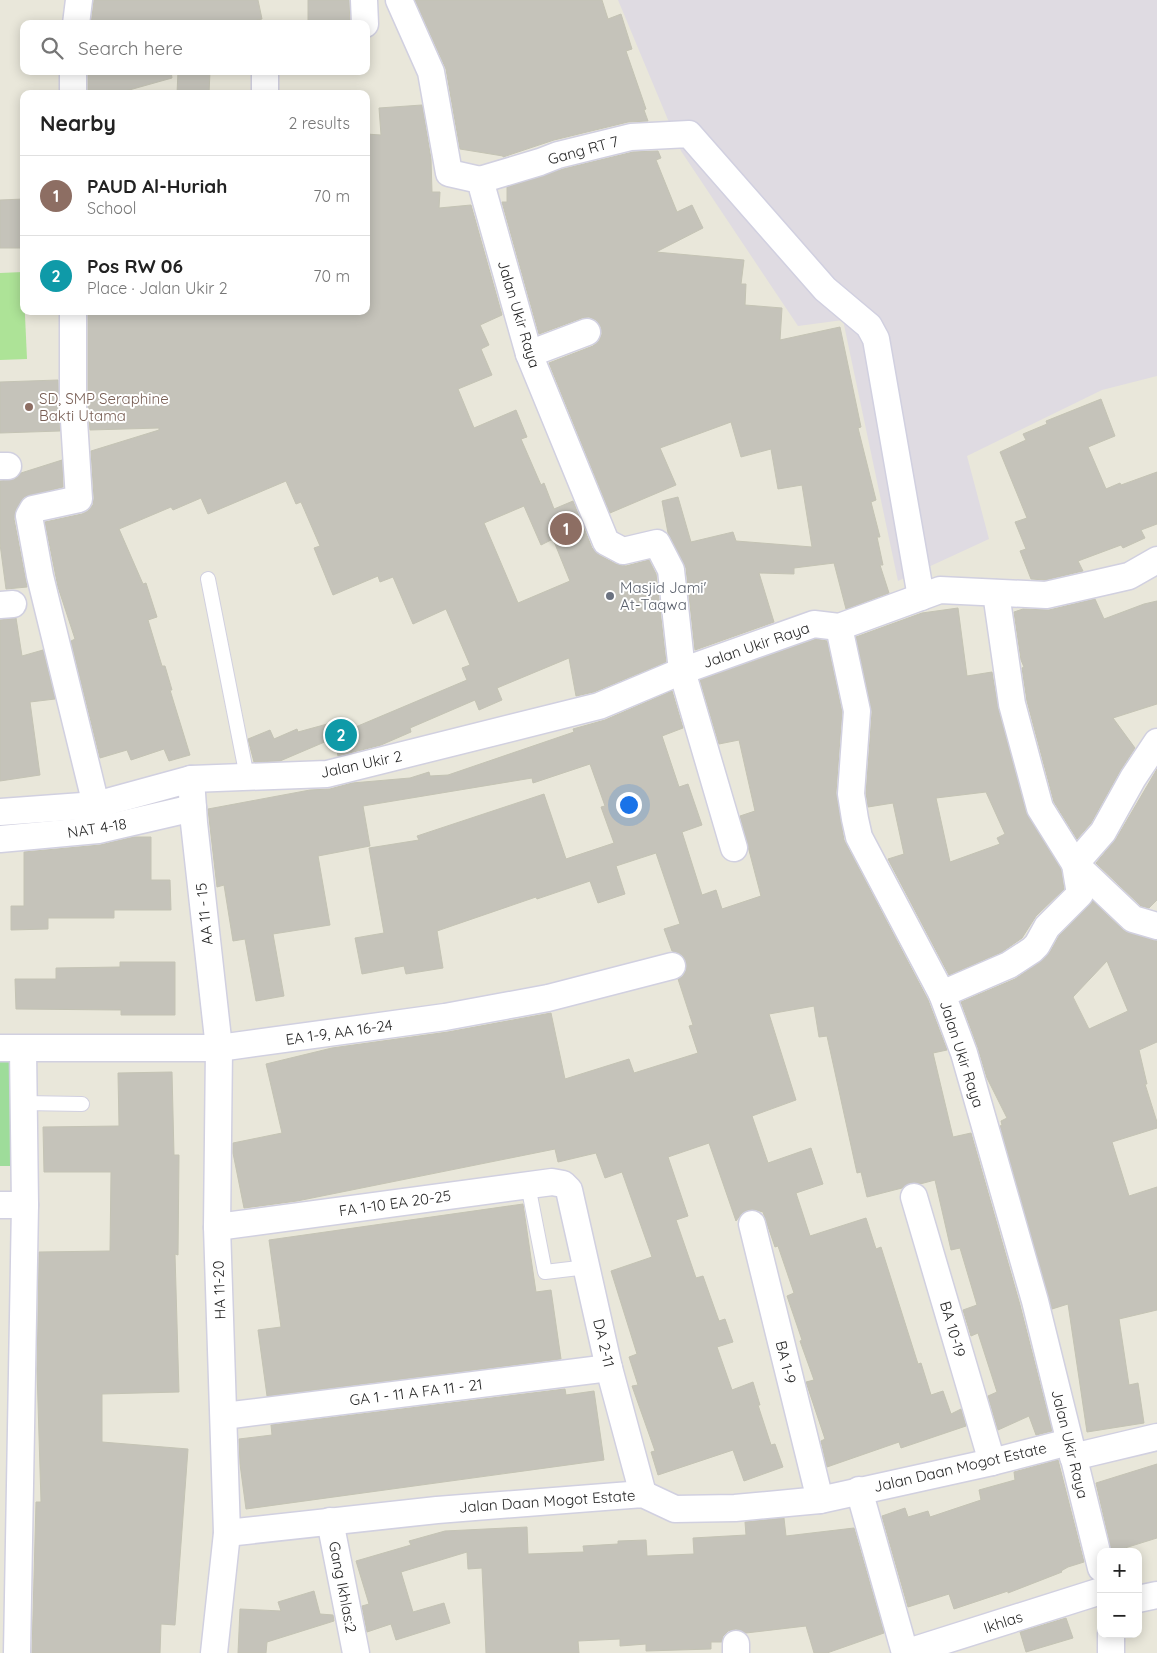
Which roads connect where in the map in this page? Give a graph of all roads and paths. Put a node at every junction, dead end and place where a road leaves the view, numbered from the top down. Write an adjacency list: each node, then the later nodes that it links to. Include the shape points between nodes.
1 (79, 0): 4 (street)
2 (364, 0): 5 (street)
3 (399, 0): 10 (street, via 431,72 449,173)
4 (76, 20)
5 (365, 20)
6 (73, 75): 8 (street)
7 (265, 75): 9 (street)
8 (73, 90)
9 (265, 90)
10 (480, 180): 13 (street, Jalan Ukir Raya); 17 (street, Gang RT 7, via 558,155 631,137 689,134 825,289 869,326 876,339)
11 (73, 315): 23 (street, via 73,405 79,499 33,509 29,516 42,585)
12 (587, 332): 13 (street)
13 (529, 354): 19 (street, Jalan Ukir Raya, via 606,542 623,551 658,542 671,570)
14 (1157, 560): 16 (street, via 1129,576 1046,595)
15 (208, 579): 21 (lane)
16 (996, 592): 17 (street, via 940,590); 28 (street, via 1012,704 1040,808)
17 (921, 597): 18 (street)
18 (839, 627): 19 (street, Jalan Ukir Raya, via 814,624); 31 (street, Jalan Ukir Raya, via 857,711 851,794 859,837)
19 (682, 671): 21 (street, Jalan Ukir 2, via 599,706 327,774); 27 (street)
20 (1157, 742): 28 (street, via 1103,832)
21 (247, 777): 22 (street, Jalan Ukir 2)
22 (190, 779): 23 (street, Jalan Ukir 2); 24 (street, AA 11 - 15)
23 (96, 805): 25 (street, Jalan Ukir 2)
24 (193, 808): 26 (street, NAT 4-18, via 98,830); 32 (street, AA 11 - 15)
25 (0, 812)
26 (0, 840)
27 (734, 848)
28 (1075, 864): 29 (street, via 1133,919); 31 (street, via 1080,894 1047,927 1037,945 1009,965)
29 (1157, 926)
30 (672, 966): 32 (street, EA 1-9, AA 16-24, via 548,998 445,1017)
31 (942, 994): 46 (street, Jalan Ukir Raya, via 964,1053 1030,1282)
32 (219, 1048): 33 (street, EA 1-9, AA 16-24); 41 (street, HA 11-20)
33 (12, 1049): 34 (street)
34 (24, 1103): 35 (lane); 39 (street)
35 (82, 1104)
36 (528, 1185): 37 (street, FA 1-10 EA 20-25, via 552,1182 563,1184); 41 (street, FA 1-10 EA 20-25); 42 (lane, via 545,1272)
37 (569, 1190): 42 (street, DA 2-11)
38 (914, 1197): 47 (street, BA 10-19)
39 (12, 1205): 58 (street)
40 (752, 1224): 50 (street, BA 1-9)
41 (218, 1227): 44 (street, HA 11-20)
42 (587, 1267): 43 (street, DA 2-11)
43 (609, 1368): 44 (street, GA 1 - 11 A FA 11 - 21); 49 (street, DA 2-11)
44 (224, 1416): 52 (street, HA 11-20)
45 (1157, 1437): 46 (street, Jalan Daan Mogot Estate)
46 (1071, 1449): 47 (street, Jalan Daan Mogot Estate); 53 (street, Jalan Ukir Raya)
47 (992, 1462): 48 (street, Jalan Daan Mogot Estate)
48 (859, 1490): 50 (street, Jalan Daan Mogot Estate); 61 (street)
49 (643, 1494): 50 (street, Jalan Daan Mogot Estate, via 675,1510); 51 (street, Jalan Daan Mogot Estate)
50 (820, 1500)
51 (330, 1521): 52 (street, Jalan Daan Mogot Estate); 60 (street, Gang Ikhlas:2)
52 (227, 1533): 59 (street)
53 (1097, 1552)
54 (1097, 1592): 61 (street, Ikhlas)
55 (1157, 1595): 56 (street)
56 (1142, 1598)
57 (1111, 1638): 62 (street)
58 (17, 1653)
59 (214, 1653)
60 (356, 1653)
61 (905, 1653)
62 (1111, 1653)

